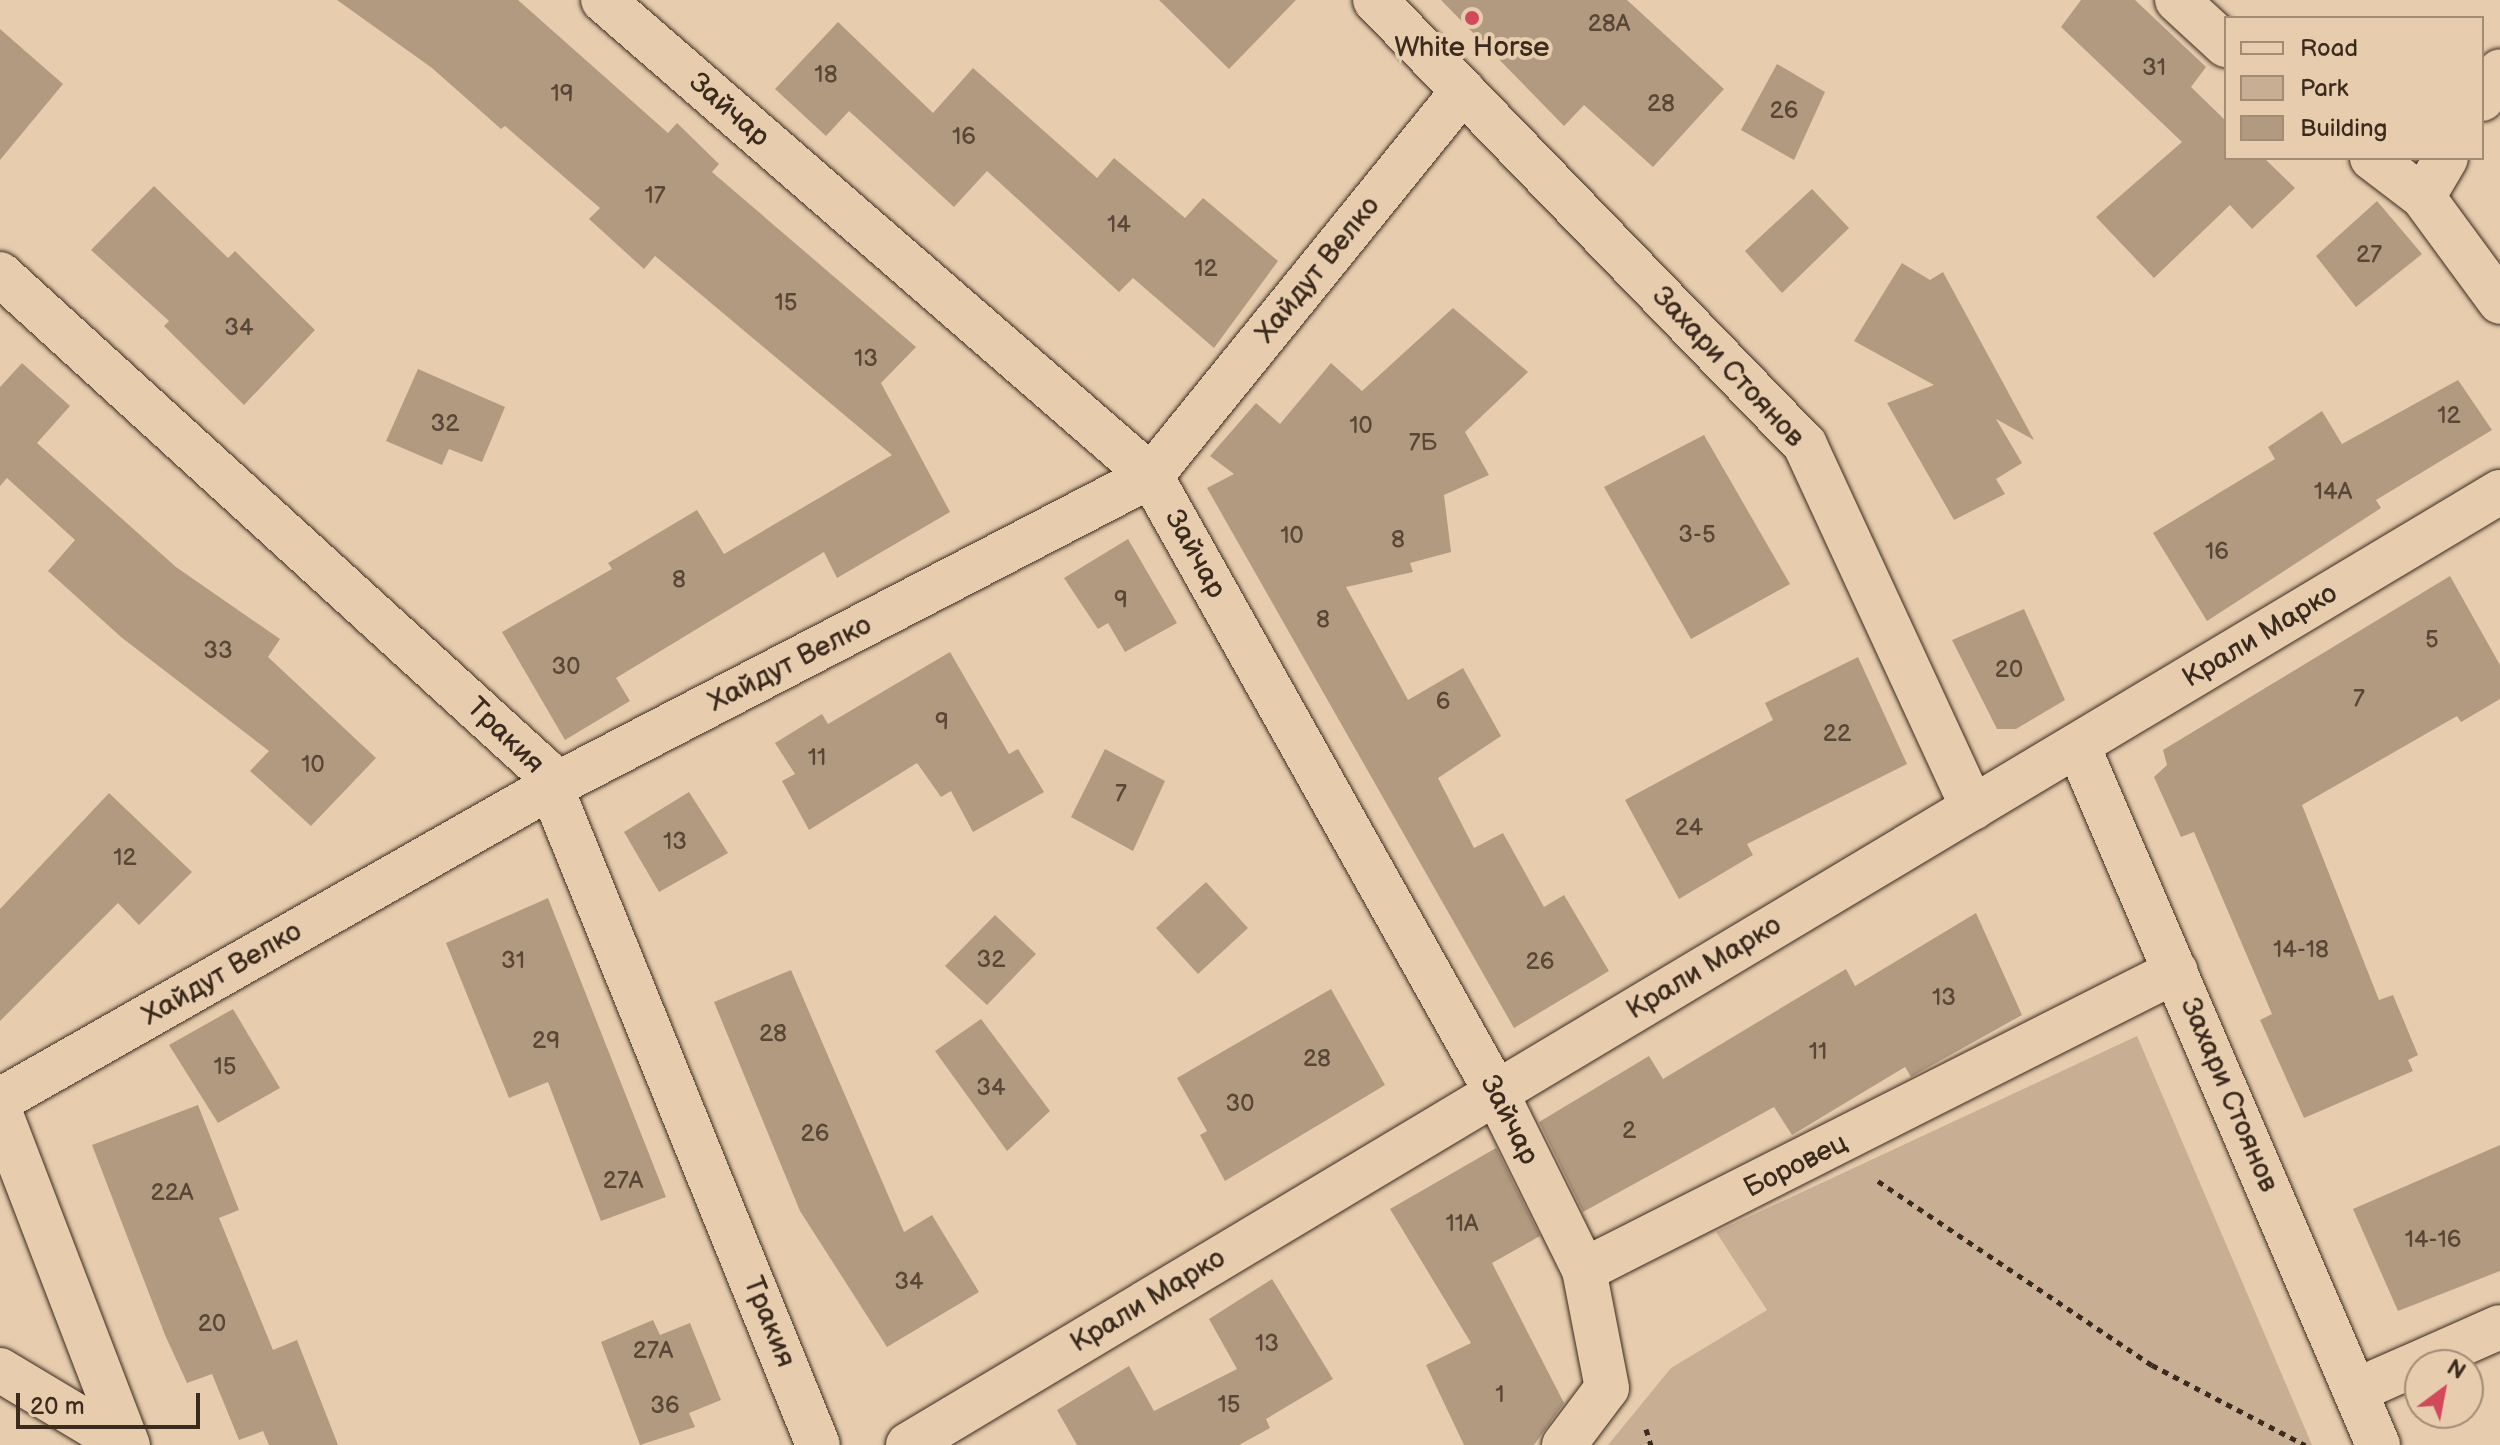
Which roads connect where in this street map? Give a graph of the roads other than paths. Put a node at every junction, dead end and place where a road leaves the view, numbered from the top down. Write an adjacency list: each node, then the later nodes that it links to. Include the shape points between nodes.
1 (603, 0): 13 (street, Зайчар)
2 (1375, 0): 6 (street, Захари Стоянов)
3 (2177, 0): 4 (street)
4 (2224, 43)
5 (2500, 71): 7 (street)
6 (1463, 91): 13 (street, Хайдут Велко); 17 (street, Захари Стоянов, via 1805,445)
7 (2484, 96)
8 (2375, 160): 10 (street)
9 (2445, 160): 10 (street)
10 (2423, 197): 12 (street)
11 (0, 274): 16 (street, Тракия, via 544,770)
12 (2500, 302)
13 (1151, 476): 16 (street, Хайдут Велко); 19 (street, Зайчар)
14 (2500, 492): 15 (street, Крали Марко)
15 (2078, 746): 17 (street, Крали Марко); 18 (street, Захари Стоянов)
16 (553, 786): 20 (street, Хайдут Велко); 27 (street, Тракия)
17 (1973, 808): 19 (street, Крали Марко)
18 (2176, 971): 22 (street, Боровец); 25 (street, Захари Стоянов)
19 (1496, 1092): 22 (street, Зайчар); 28 (street, Крали Марко)
20 (0, 1100)
21 (0, 1112): 26 (street)
22 (1584, 1270): 29 (street, via 1607,1388)
23 (2500, 1327): 25 (street)
24 (0, 1370): 26 (street)
25 (2355, 1391): 30 (street, Захари Стоянов)
26 (126, 1445)
27 (818, 1445)
28 (908, 1445)
29 (1564, 1445)
30 (2378, 1445)

